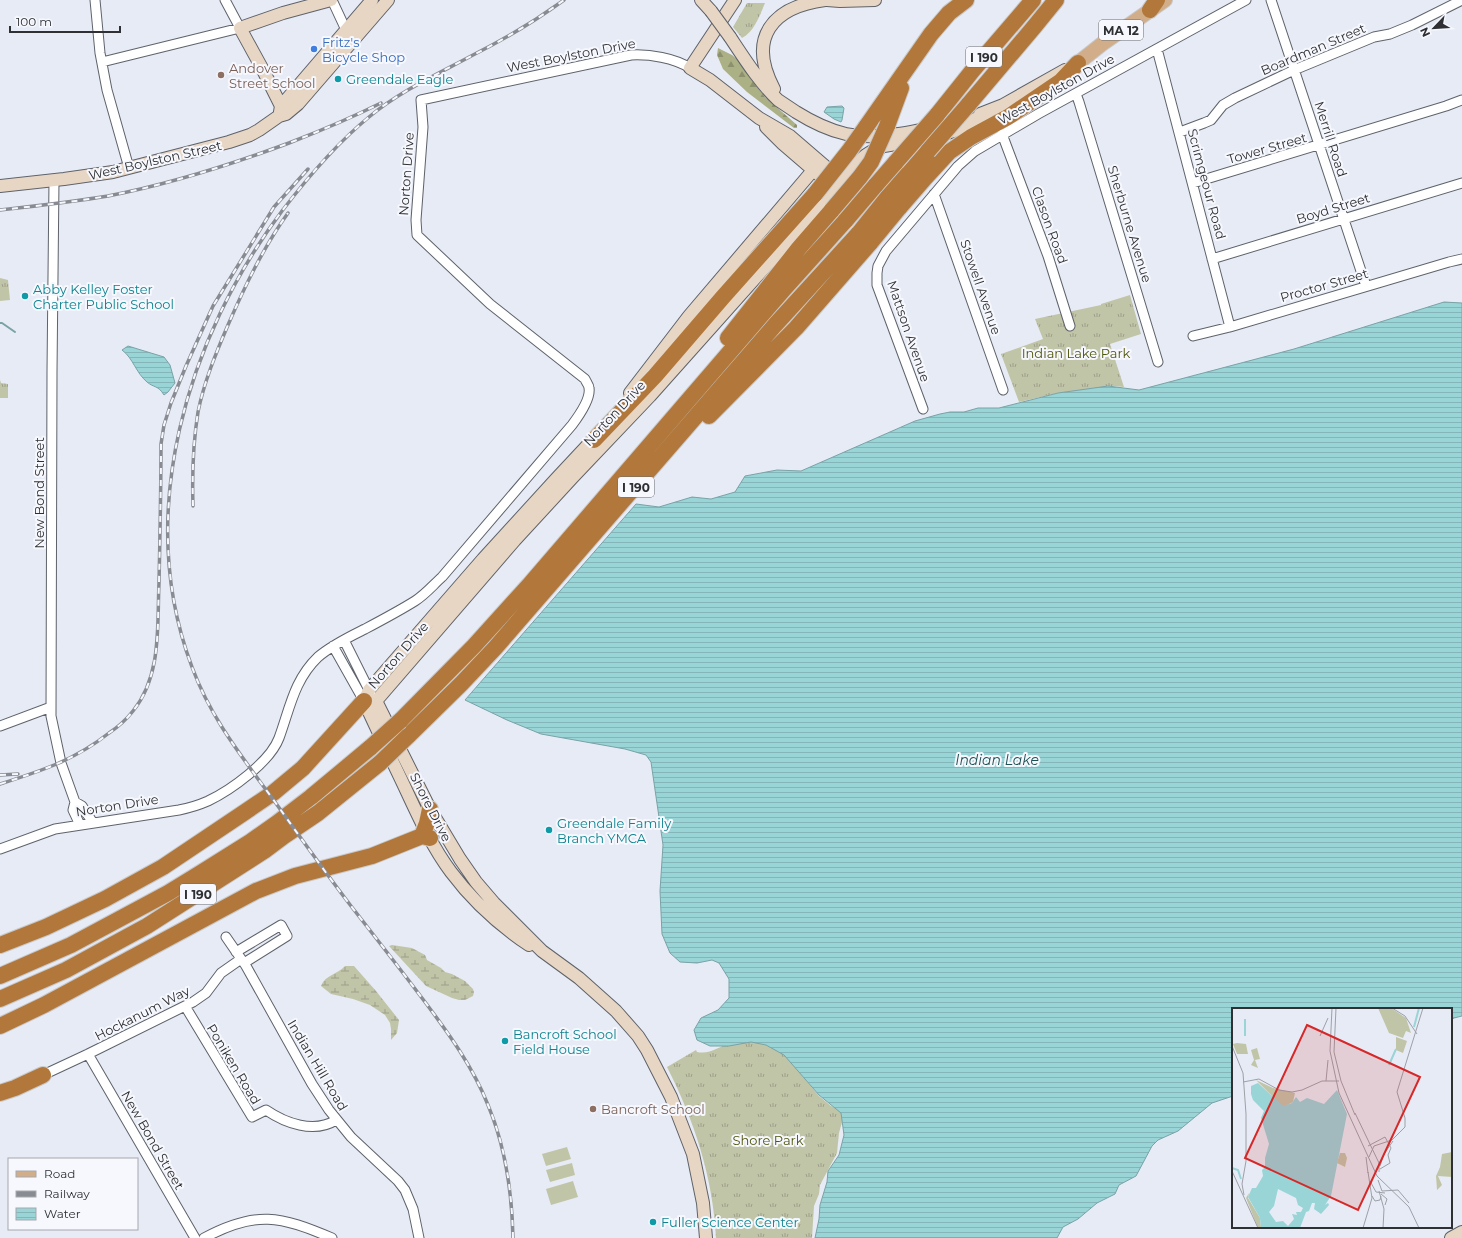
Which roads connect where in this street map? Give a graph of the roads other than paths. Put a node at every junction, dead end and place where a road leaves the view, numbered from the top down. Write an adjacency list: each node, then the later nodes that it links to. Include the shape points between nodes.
1 (95, 0): 22 (street)
2 (225, 0): 18 (street)
3 (331, 0): 18 (main road); 19 (street)
4 (372, 0): 19 (main road, West Boylston Street)
5 (388, 0): 19 (main road, West Boylston Street)
6 (701, 0): 28 (main road, MA 12, bridge, via 762,82)
7 (735, 0): 24 (main road)
8 (826, 0): 9 (main road); 28 (main road, via 802,4 789,10 776,20 767,33 762,59)
9 (875, 0)
10 (966, 0): 20 (highway, via 949,13)
11 (1033, 0): 57 (highway, I 190, bridge, via 937,115)
12 (1056, 0): 43 (highway, I 190, bridge, via 928,151)
13 (1166, 0): 17 (main road, MA 12)
14 (1246, 0): 21 (street, West Boylston Drive)
15 (1271, 0): 25 (street, Merrill Road)
16 (1462, 0): 25 (street, Boardman Street, via 1412,25 1374,37)
17 (1154, 5): 23 (main road, MA 12)
18 (240, 28): 22 (street); 30 (main road, via 264,70)
19 (350, 34): 30 (main road, West Boylston Street, via 298,104 286,114)
20 (931, 34): 56 (highway, bridge, via 815,194 650,382); 57 (highway, bridge, via 899,91 871,162 799,248)
21 (1157, 49): 26 (street, West Boylston Drive); 32 (street, Scrimgeour Road)
22 (102, 62): 36 (street, via 107,90)
23 (1078, 63): 31 (main road, MA 12); 43 (highway, via 1061,81 1008,117 949,152 925,178)
24 (690, 68): 27 (street, West Boylston Drive, via 669,60 634,55); 35 (main road, West Boylston Drive, via 710,80 759,118 790,136)
25 (1294, 70): 32 (street, Boardman Street, via 1223,105 1210,120); 34 (street, Merrill Road)
26 (1076, 94): 33 (street, West Boylston Drive); 53 (street, Sherburne Avenue)
27 (421, 100): 58 (street, Norton Drive, via 424,127 417,235 490,304 583,377 590,388 584,406 572,425 431,588 411,604)
28 (779, 100): 31 (main road, MA 12, via 825,128 862,136 930,128)
29 (1462, 100): 34 (street, Tower Street)
30 (280, 111): 36 (main road, West Boylston Street, via 259,130 241,138)
31 (988, 112): 40 (main road, Norton Drive, via 954,131 877,148 858,161)
32 (1180, 132): 38 (street, Scrimgeour Road)
33 (1002, 134): 42 (street, West Boylston Drive, via 965,158); 50 (street, Clason Road, via 1048,256)
34 (1319, 146): 38 (street, Tower Street); 44 (street, Merrill Road)
35 (817, 166): 40 (main road, West Boylston Drive); 56 (main road, Norton Drive, via 689,316)
36 (129, 168): 37 (main road, West Boylston Street)
37 (54, 180): 41 (main road, West Boylston Street); 61 (street, New Bond Street)
38 (1193, 183): 47 (street, Scrimgeour Road)
39 (1462, 183): 44 (street, Boyd Street)
40 (838, 185): 45 (street, West Boylston Drive); 46 (street, West Boylston Drive); 60 (main road, Norton Drive, via 650,396)
41 (0, 186)
42 (934, 194): 45 (street, West Boylston Drive); 54 (street, Stowell Avenue)
43 (893, 203): 76 (highway, I 190, bridge, via 865,237 775,325 495,648 380,763 312,817 255,857 147,926 66,970)
44 (1343, 219): 47 (street, Boyd Street); 49 (street, Merrill Road)
45 (902, 231): 46 (street, West Boylston Drive)
46 (894, 241): 55 (street, Mattson Avenue, via 878,266 877,285)
47 (1212, 258): 51 (street, Scrimgeour Road)
48 (1462, 260): 49 (street, Proctor Street)
49 (1366, 286): 51 (street, Proctor Street)
50 (1070, 326)
51 (1230, 326): 52 (street, Proctor Street)
52 (1193, 336)
53 (1158, 362)
54 (1003, 390)
55 (923, 409)
56 (594, 440): 60 (main road, Norton Drive, via 483,559)
57 (642, 454): 71 (highway, I 190, bridge, via 474,646 371,747 311,797 250,842 168,893)
58 (344, 640): 59 (street, Norton Drive); 60 (street, Shore Drive)
59 (334, 646): 60 (street, Shore Drive); 65 (street, Norton Drive, via 314,662 299,682 270,754 227,790 208,801 179,810)
60 (370, 697): 64 (main road, Shore Drive); 67 (main road, Shore Drive); 70 (highway, via 303,768 273,793 163,867 105,899)
61 (51, 707): 62 (street); 63 (street, New Bond Street, via 59,756)
62 (0, 726)
63 (75, 802): 65 (street, New Bond Street, via 82,806); 66 (street, New Bond Street, via 73,810)
64 (430, 809): 67 (highway); 72 (main road, Shore Drive, via 476,882)
65 (93, 823): 66 (street, Norton Drive)
66 (80, 825): 68 (street, Norton Drive, via 56,829)
67 (426, 835): 72 (main road, Shore Drive, via 451,872 482,907 514,935); 78 (highway, via 372,856 296,876 256,891)
68 (0, 849)
69 (226, 936): 73 (street, Indian Hill Road)
70 (0, 945)
71 (71, 945): 74 (highway, via 58,945); 75 (highway, I 190)
72 (542, 950): 88 (main road, Shore Drive, via 616,1011 638,1036 655,1064 676,1108 693,1154 703,1203)
73 (240, 958): 73 (street, via 281,925 287,936); 77 (street, Hockanum Way, via 221,973 202,996); 82 (street, Indian Hill Road, via 312,1084)
74 (0, 965)
75 (0, 976)
76 (3, 998)
77 (185, 1006): 79 (street, Hockanum Way); 82 (street, Poniken Road, via 252,1118 266,1110 298,1125 318,1126)
78 (0, 1026)
79 (88, 1054): 80 (street, Hockanum Way); 84 (street, New Bond Street)
80 (43, 1075): 81 (highway)
81 (0, 1093)
82 (336, 1120): 87 (street, Indian Hill Road, via 402,1186 411,1203)
83 (1462, 1232): 89 (main road)
84 (195, 1238)
85 (204, 1238): 86 (street, via 231,1225 266,1219 289,1222)
86 (332, 1238)
87 (419, 1238)
88 (706, 1238)
89 (1451, 1238)

